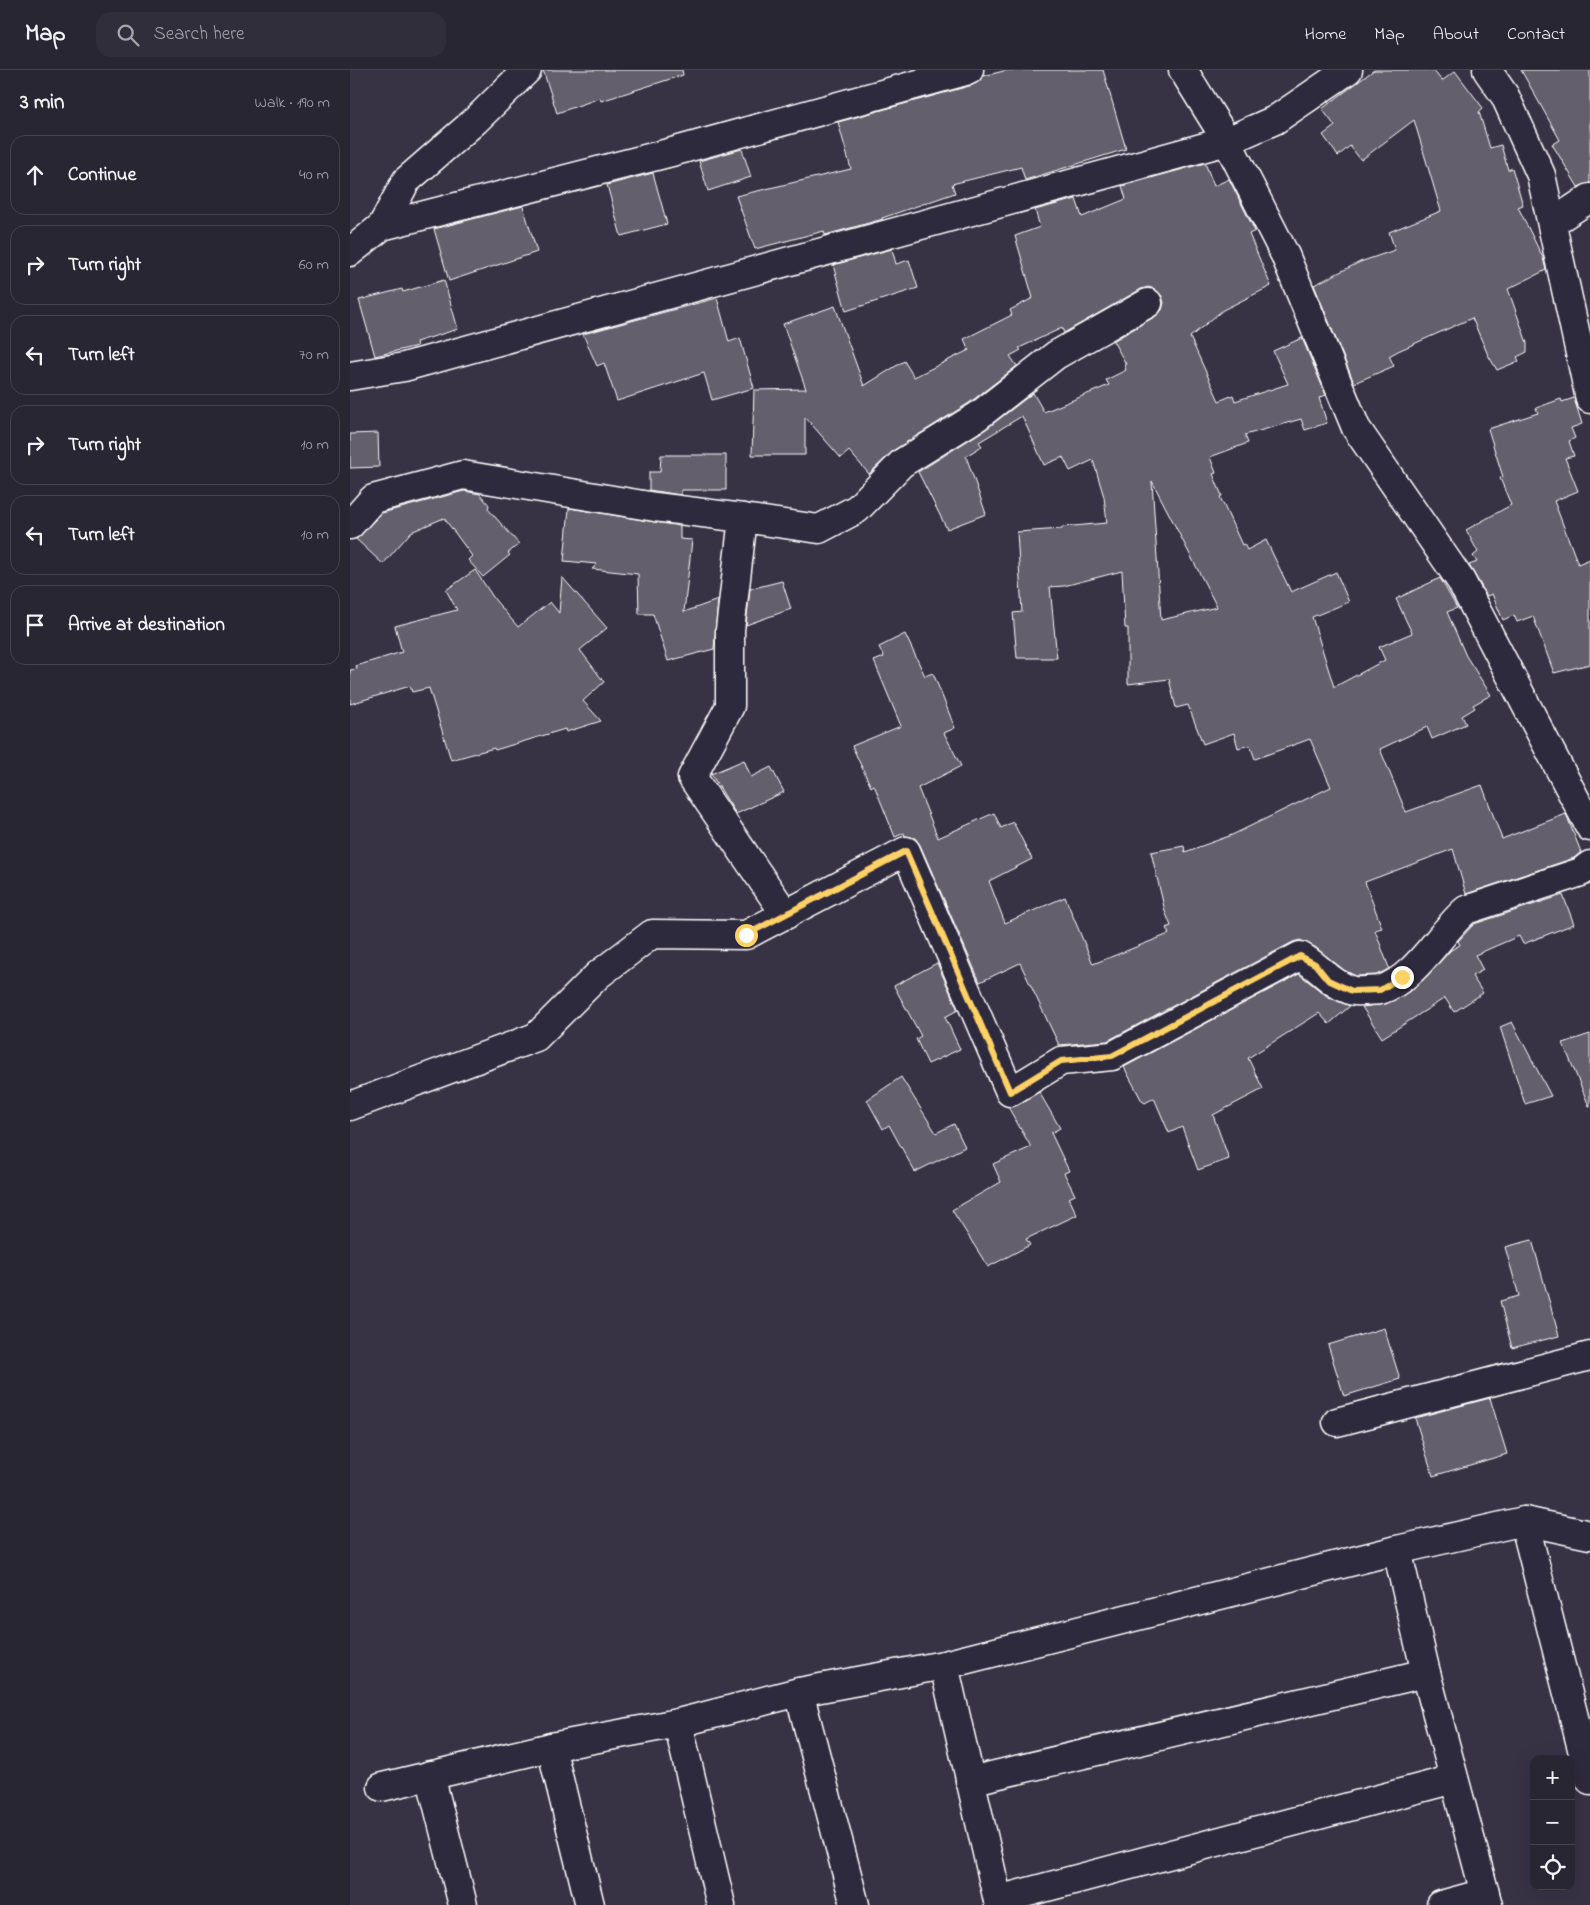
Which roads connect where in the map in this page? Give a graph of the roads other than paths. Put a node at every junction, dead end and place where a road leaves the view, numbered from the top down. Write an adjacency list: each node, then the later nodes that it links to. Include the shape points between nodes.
1 (526, 70): 9 (street, via 475,121 406,181)
2 (969, 70): 9 (street, via 672,152)
3 (1183, 70): 6 (street)
4 (1348, 70): 6 (street, via 1276,120)
5 (1487, 70): 8 (street, via 1505,96 1541,175)
6 (1227, 141): 12 (street, via 404,368); 16 (street, via 1285,255 1356,428 1461,581)
7 (1590, 198): 8 (street)
8 (1552, 224): 13 (street)
9 (382, 226): 10 (street)
10 (350, 252)
11 (1148, 304): 14 (street, via 1056,355 978,416 902,463 857,510 819,529)
12 (350, 376)
13 (1590, 399)
14 (743, 518): 15 (street, via 463,476 372,499); 18 (street, via 730,630 730,706 692,777)
15 (350, 525)
16 (1590, 827)
17 (1590, 865): 18 (street, via 1581,872 1466,910 1436,946 1402,977 1380,990 1352,991 1328,980 1315,964 1300,956 1112,1056 1061,1061 1010,1092 906,851)
18 (786, 914): 19 (street, via 746,935 652,934 598,975 536,1037)
19 (350, 1106)
20 (1590, 1356): 21 (street)
21 (1337, 1422)
22 (1524, 1521): 23 (street); 24 (street); 32 (street)
23 (1590, 1535)
24 (1397, 1550): 25 (street); 26 (street)
25 (944, 1665): 27 (street); 33 (street)
26 (1426, 1673): 31 (street); 33 (street)
27 (799, 1692): 28 (street); 40 (street)
28 (678, 1723): 29 (street); 39 (street)
29 (551, 1747): 30 (street); 38 (street)
30 (430, 1775): 34 (street); 37 (street)
31 (1454, 1779): 35 (street); 36 (street)
32 (1590, 1780)
33 (970, 1781): 36 (street)
34 (382, 1787)
35 (1486, 1899): 41 (street)
36 (998, 1902)
37 (463, 1905)
38 (590, 1905)
39 (721, 1905)
40 (855, 1905)
41 (1441, 1905)

